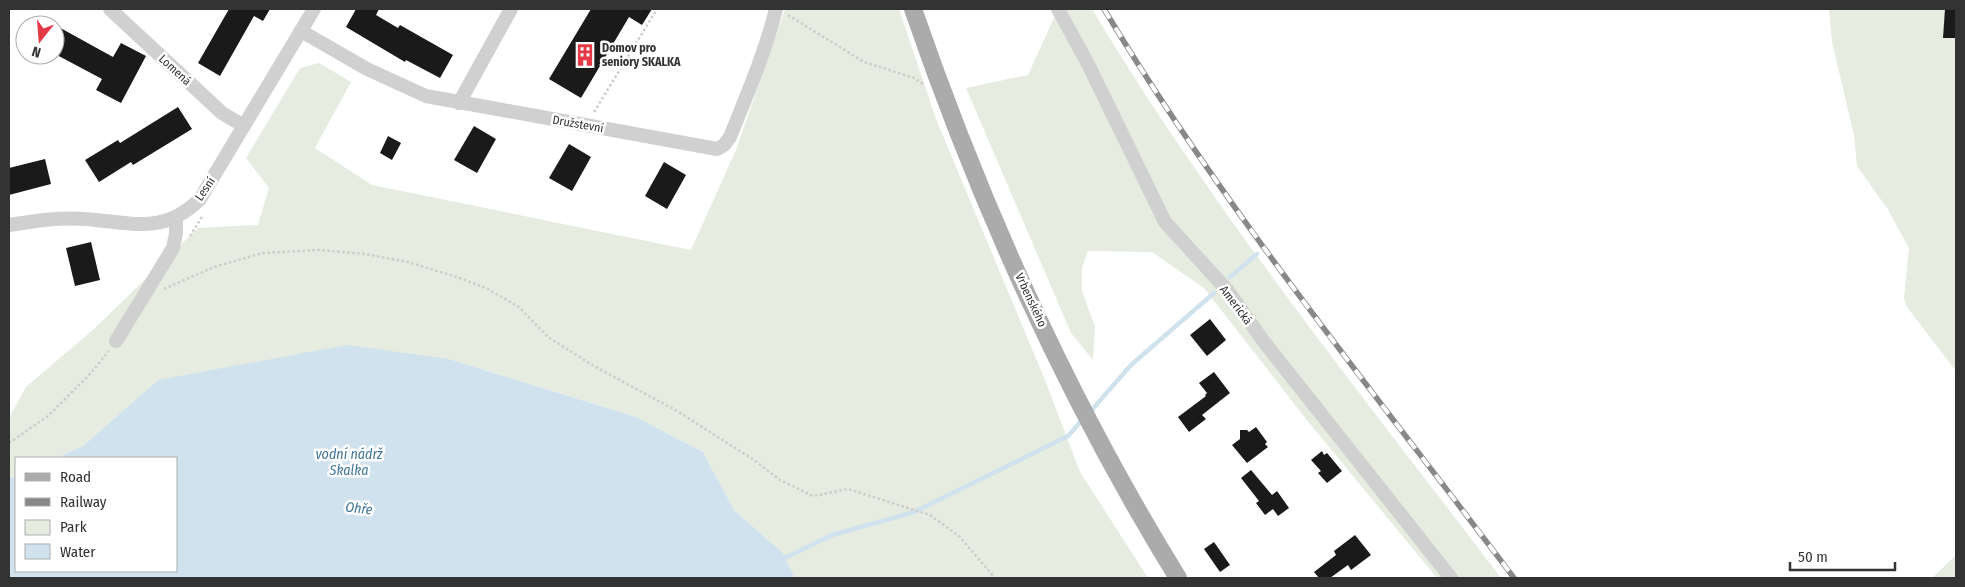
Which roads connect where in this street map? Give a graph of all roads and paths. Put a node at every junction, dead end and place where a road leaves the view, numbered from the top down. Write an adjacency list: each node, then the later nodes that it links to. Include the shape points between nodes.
1 (110, 9): 11 (street, Lomená, via 222,113)
2 (314, 9): 8 (street, Lesní)
3 (511, 9): 10 (street)
4 (656, 9): 12 (path)
5 (913, 9): 9 (main road, Vrbenského)
6 (1058, 9): 20 (street, Americká, via 1165,222 1228,291 1264,342)
7 (781, 11): 9 (path, via 864,62 914,78 929,88); 12 (street, Družstevní, via 724,145 717,149)
8 (301, 31): 10 (street, Družstevní, via 406,89); 11 (street, Lesní)
9 (941, 89): 19 (main road, Vrbenského, via 996,224 1053,350 1126,492)
10 (459, 103): 12 (street, Družstevní)
11 (244, 126): 13 (street, Lesní, via 200,199)
12 (586, 126)
13 (176, 218): 14 (street, Lesní, via 152,224 55,219); 16 (street, via 172,248)
14 (9, 225)
15 (159, 291): 18 (path, via 214,267 263,253 319,250 365,254 415,264 488,289 519,307 548,337 677,411 780,480 813,496 848,489 928,514 959,536)
16 (116, 342): 17 (path, via 48,416)
17 (9, 443)
18 (994, 578)
19 (1178, 578)
20 (1451, 578)

